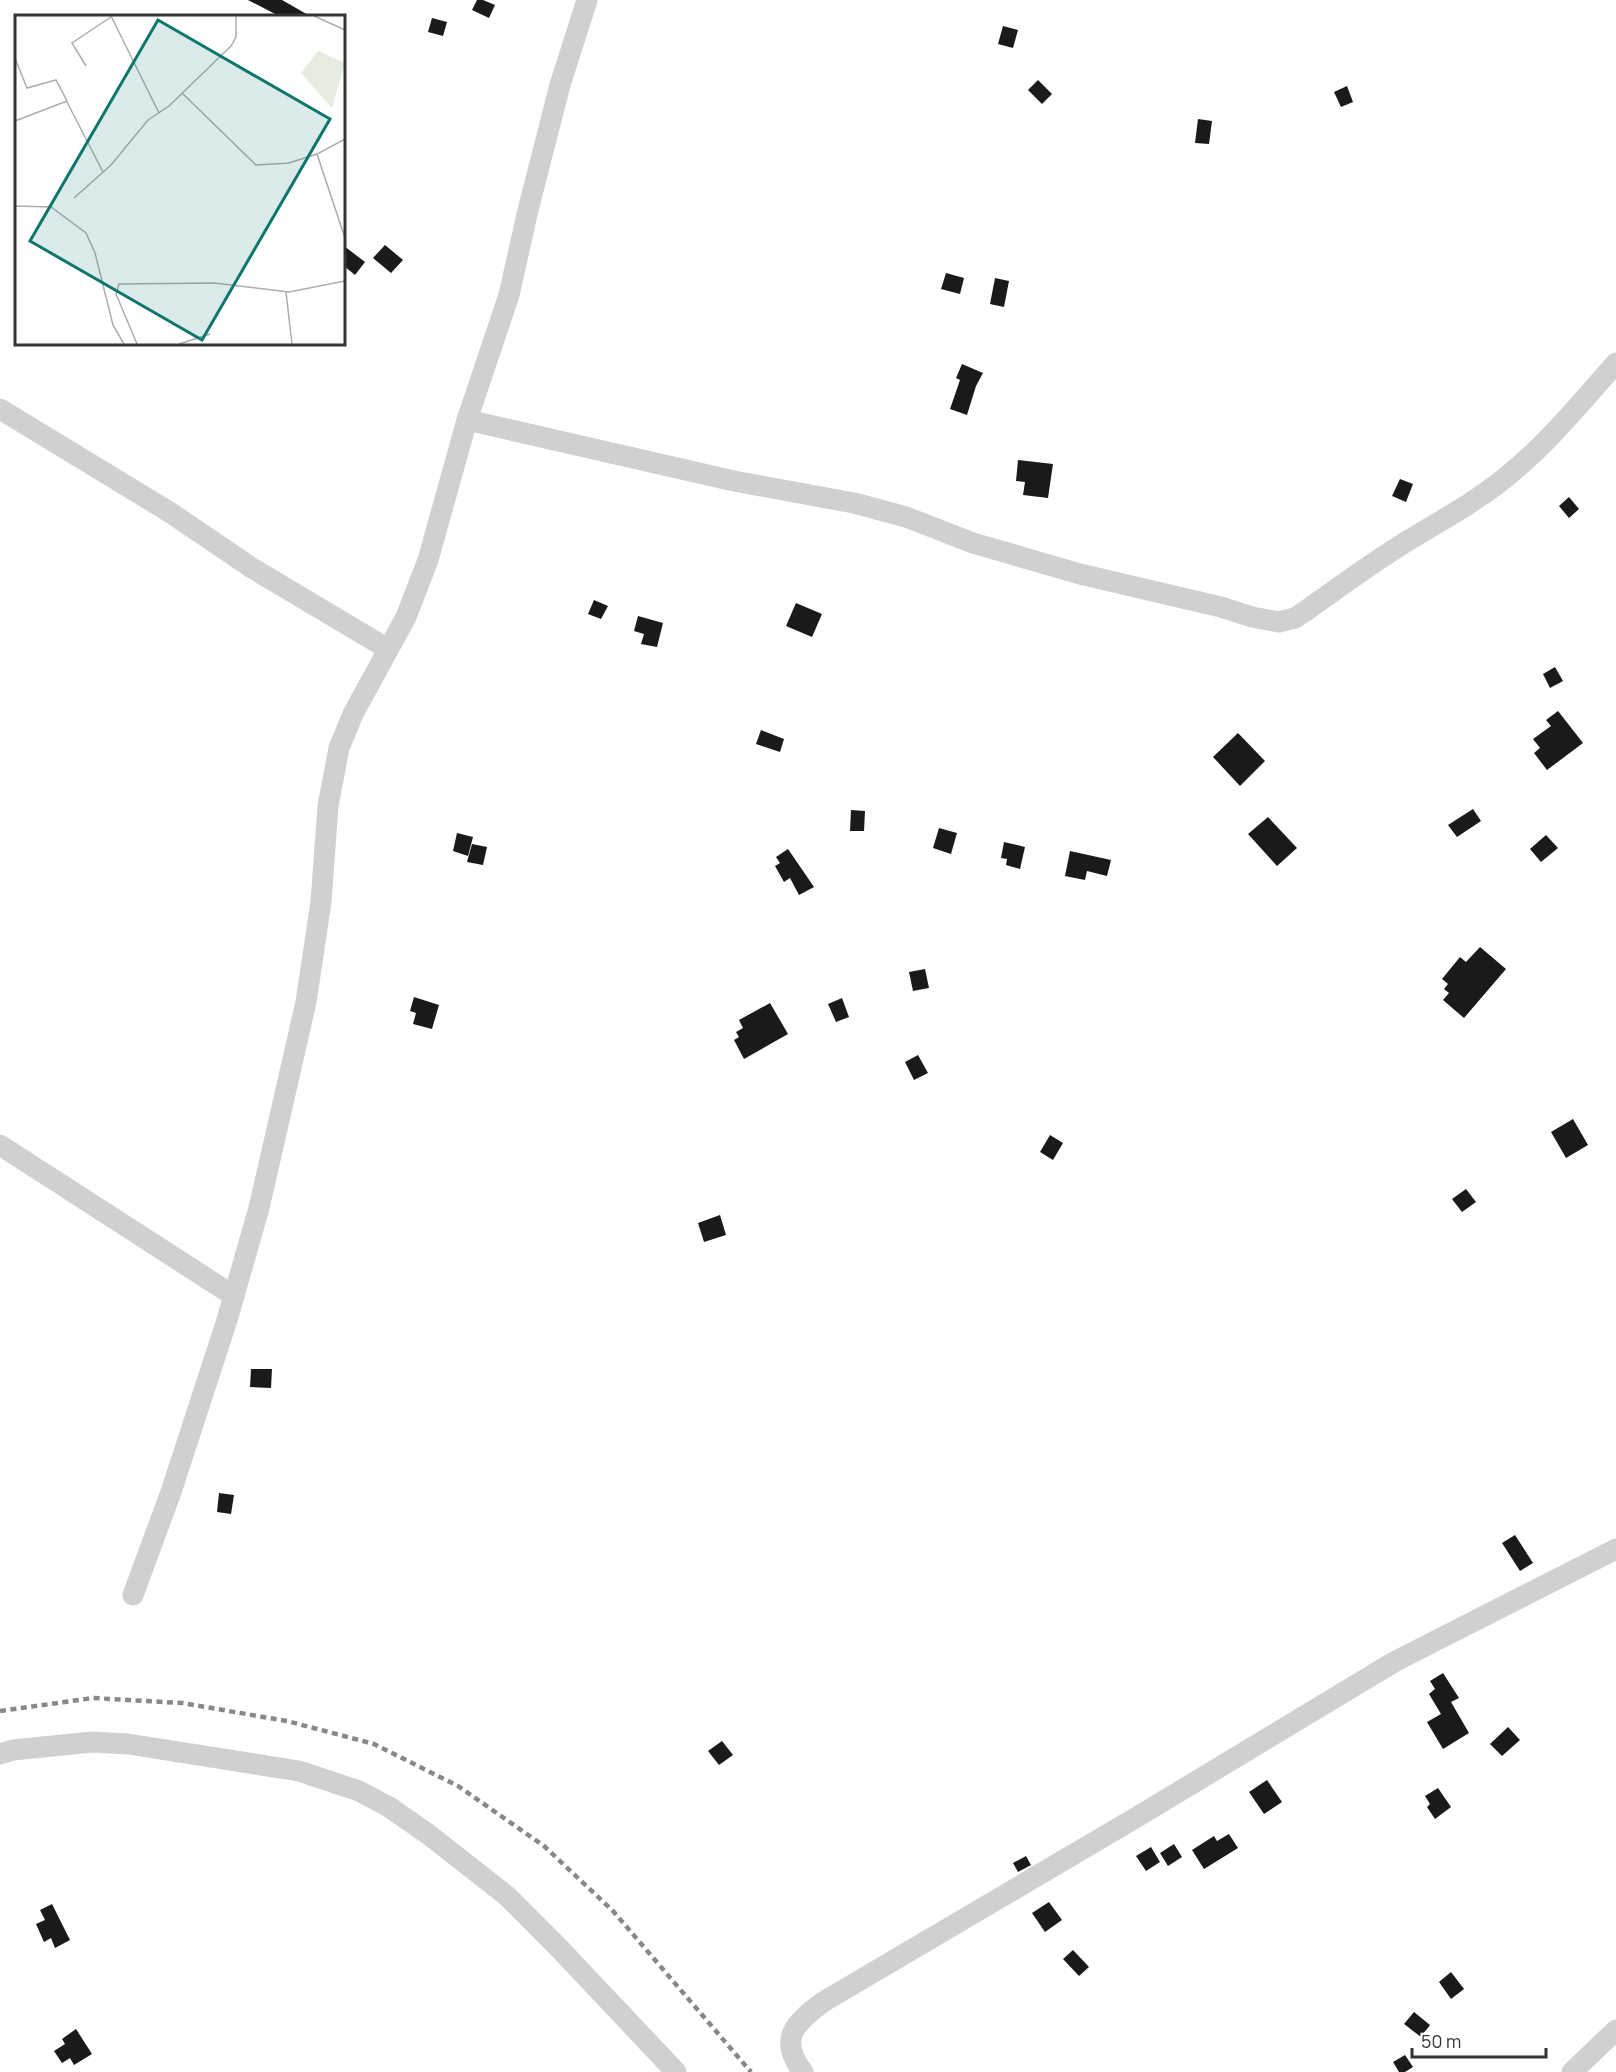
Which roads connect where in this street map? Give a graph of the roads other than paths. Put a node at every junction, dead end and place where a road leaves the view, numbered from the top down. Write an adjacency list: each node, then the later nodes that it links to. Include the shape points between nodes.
1 (587, 0): 4 (street, via 560,85 508,295)
2 (1616, 363): 4 (street, via 1558,428 1505,478 1295,618 1279,622 1080,574 854,503 734,481)
3 (0, 408): 5 (street)
4 (467, 420): 5 (street, via 428,560 406,617)
5 (388, 649): 7 (street, via 339,748 328,806 321,902 306,1002 259,1208)
6 (0, 1145): 7 (street)
7 (234, 1296): 9 (street, via 171,1492)
8 (1616, 1550): 13 (street, via 1394,1662 823,2001 801,2018 792,2031 792,2054)
9 (133, 1595)
10 (0, 1754): 12 (street, via 92,1742 128,1744 299,1771 359,1791 428,1834 507,1896)
11 (1616, 2030): 14 (street)
12 (676, 2072)
13 (803, 2072)
14 (1572, 2072)

